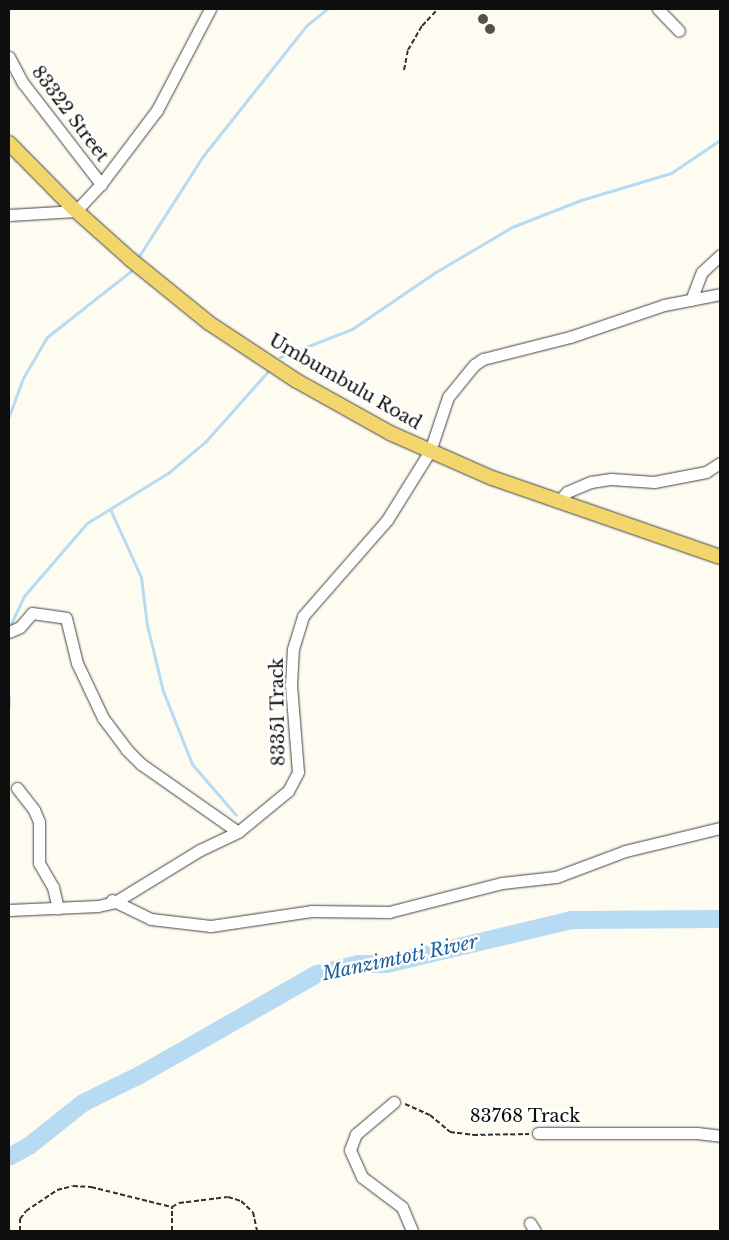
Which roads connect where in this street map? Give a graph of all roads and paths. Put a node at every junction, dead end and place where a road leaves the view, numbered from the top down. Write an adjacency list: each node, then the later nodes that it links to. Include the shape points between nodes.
1 (210, 9): 8 (street, via 157,110)
2 (438, 9): 6 (path, via 422,26 408,50)
3 (658, 9): 4 (street)
4 (679, 31)
5 (9, 58): 8 (street, 83322 Street, via 23,83)
6 (404, 70)
7 (9, 142): 9 (main road, Umbumbulu Road)
8 (101, 184): 9 (street, 83322 Street)
9 (76, 211): 10 (street); 14 (main road, Umbumbulu Road, via 209,323 297,381 390,433)
10 (9, 215)
11 (720, 255): 13 (street, via 702,272)
12 (720, 294): 13 (street, 83351 Track)
13 (691, 300): 14 (street, 83351 Track, via 483,359 474,365 448,397)
14 (430, 451): 16 (main road, Umbumbulu Road); 21 (street, 83351 Track, via 387,520 303,616 293,649 290,685 298,772 288,791)
15 (720, 463): 16 (street, via 706,472 654,482 611,479 591,482 568,492)
16 (558, 502): 17 (main road, Umbumbulu Road)
17 (720, 557)
18 (9, 632): 21 (street, via 20,627 32,613 66,618 77,663 103,718 126,749 141,764)
19 (17, 788): 23 (street, via 39,822 39,863 53,887)
20 (720, 828): 22 (street, via 625,851 556,877 502,884 389,912 312,911 233,925 204,926 151,919)
21 (238, 832): 22 (street, 83351 Track, via 200,850 131,894)
22 (112, 900): 23 (street, 83351 Track, via 98,906)
23 (58, 908): 24 (street, 83351 Track)
24 (9, 910)
25 (394, 1102): 26 (path, 83768 Track, via 414,1107 450,1132 506,1136); 32 (street, via 356,1134 350,1150 362,1177 402,1207)
26 (538, 1133): 27 (street, 83768 Track, via 697,1133)
27 (720, 1136)
28 (172, 1207): 29 (path, via 91,1187 72,1186 57,1190 26,1210 20,1219); 30 (path); 31 (path, via 179,1203 228,1197 241,1201 253,1212)
29 (20, 1231)
30 (172, 1231)
31 (257, 1231)
32 (412, 1231)

